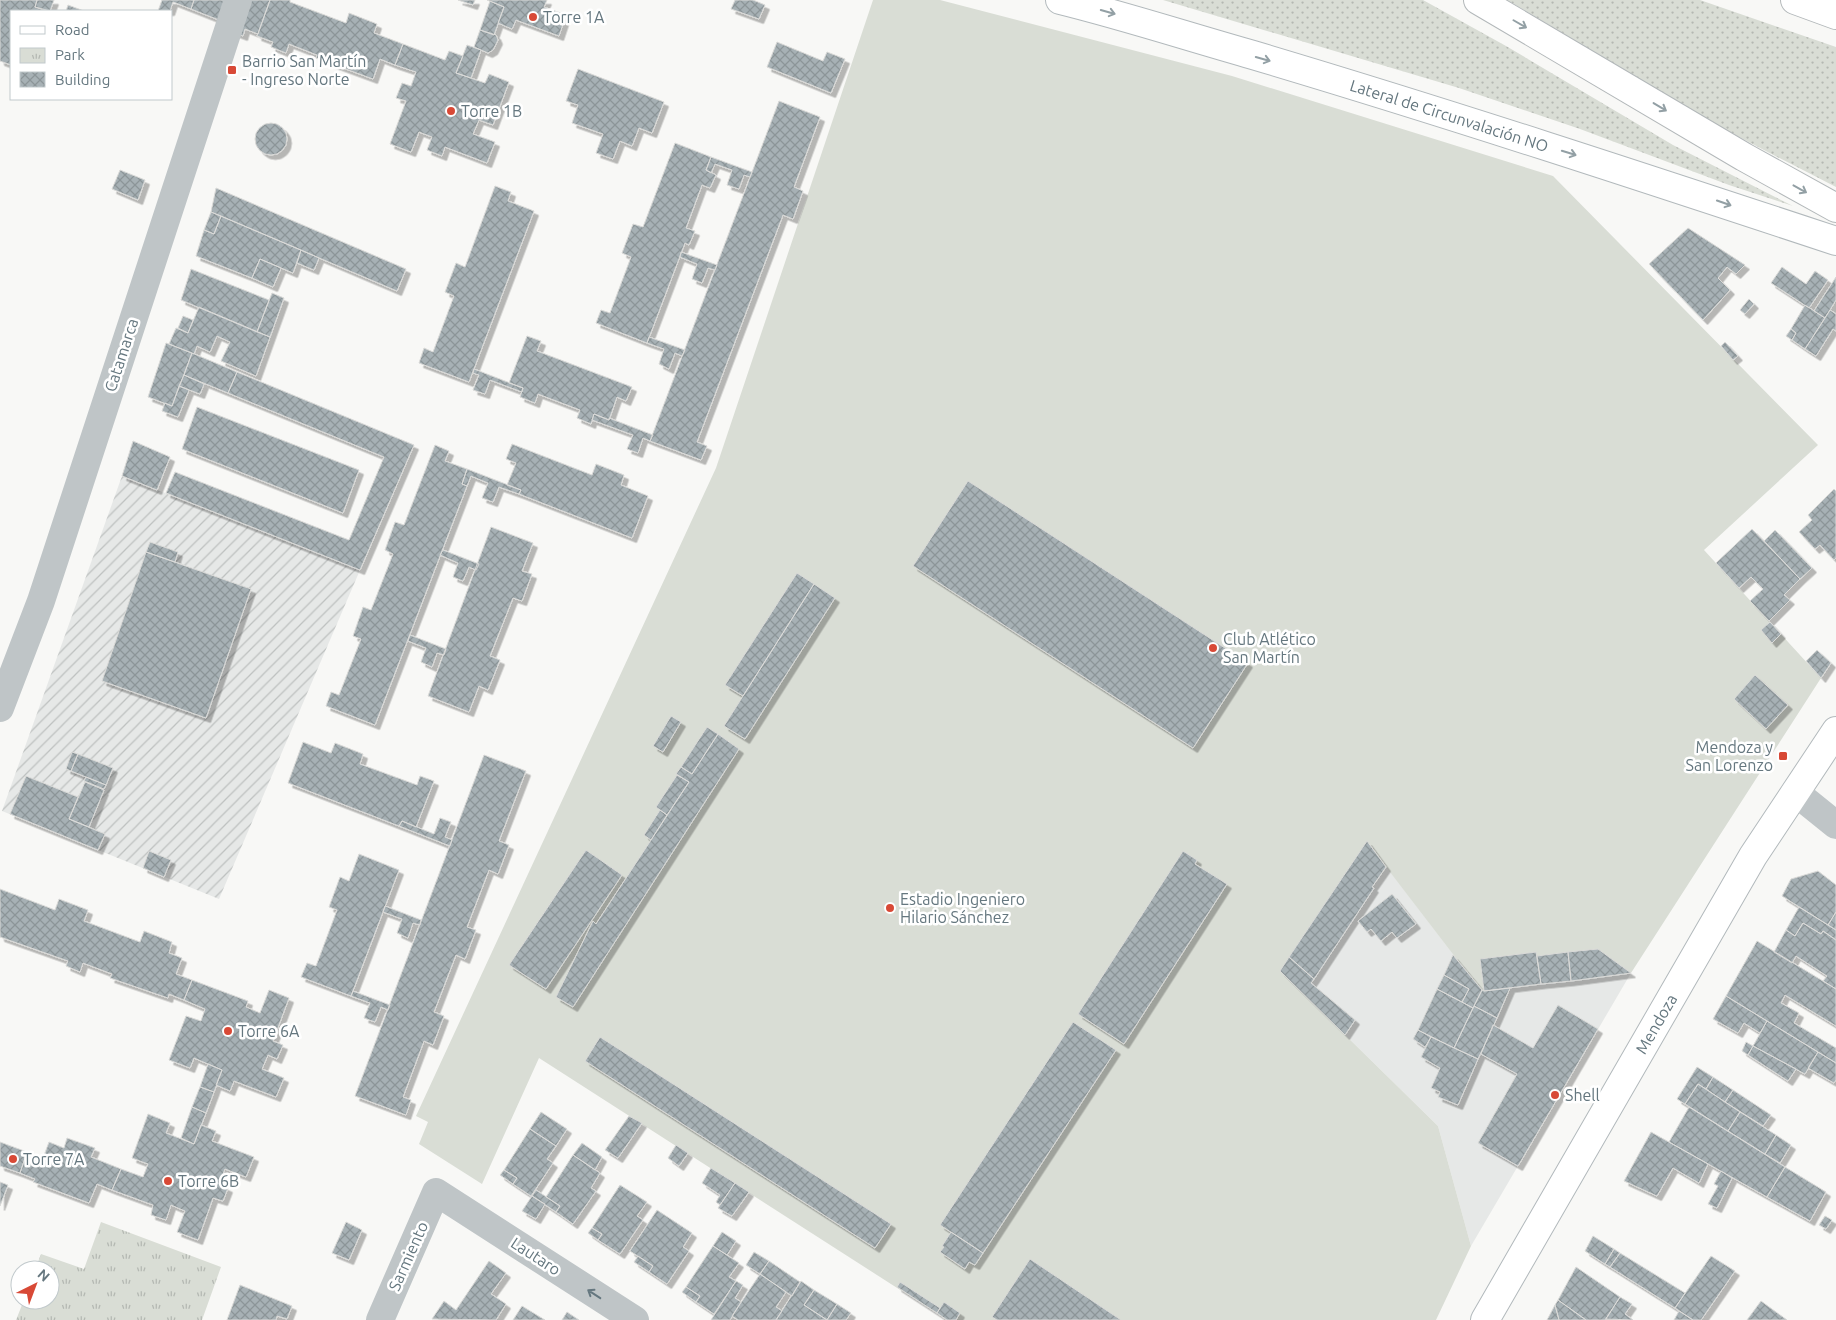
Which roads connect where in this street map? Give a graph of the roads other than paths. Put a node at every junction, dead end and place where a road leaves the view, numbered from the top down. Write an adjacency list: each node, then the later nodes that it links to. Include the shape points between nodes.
1 (238, 0): 8 (street, Catamarca, via 41,601)
2 (1060, 0): 7 (main road, Lateral de Circunvalación NO, one-way to 7, via 1414,103)
3 (1478, 0): 6 (main road, one-way to 6, via 1744,158)
4 (1796, 0): 5 (main road)
5 (1836, 14)
6 (1836, 208)
7 (1836, 240)
8 (0, 708)
9 (1836, 731): 10 (main road, Mendoza)
10 (1795, 792): 11 (street); 13 (main road, Mendoza, via 1753,856)
11 (1836, 824)
12 (436, 1192): 14 (street, Sarmiento); 15 (street, Lautaro, one-way to 12)
13 (1489, 1319)
14 (380, 1320)
15 (635, 1320)

